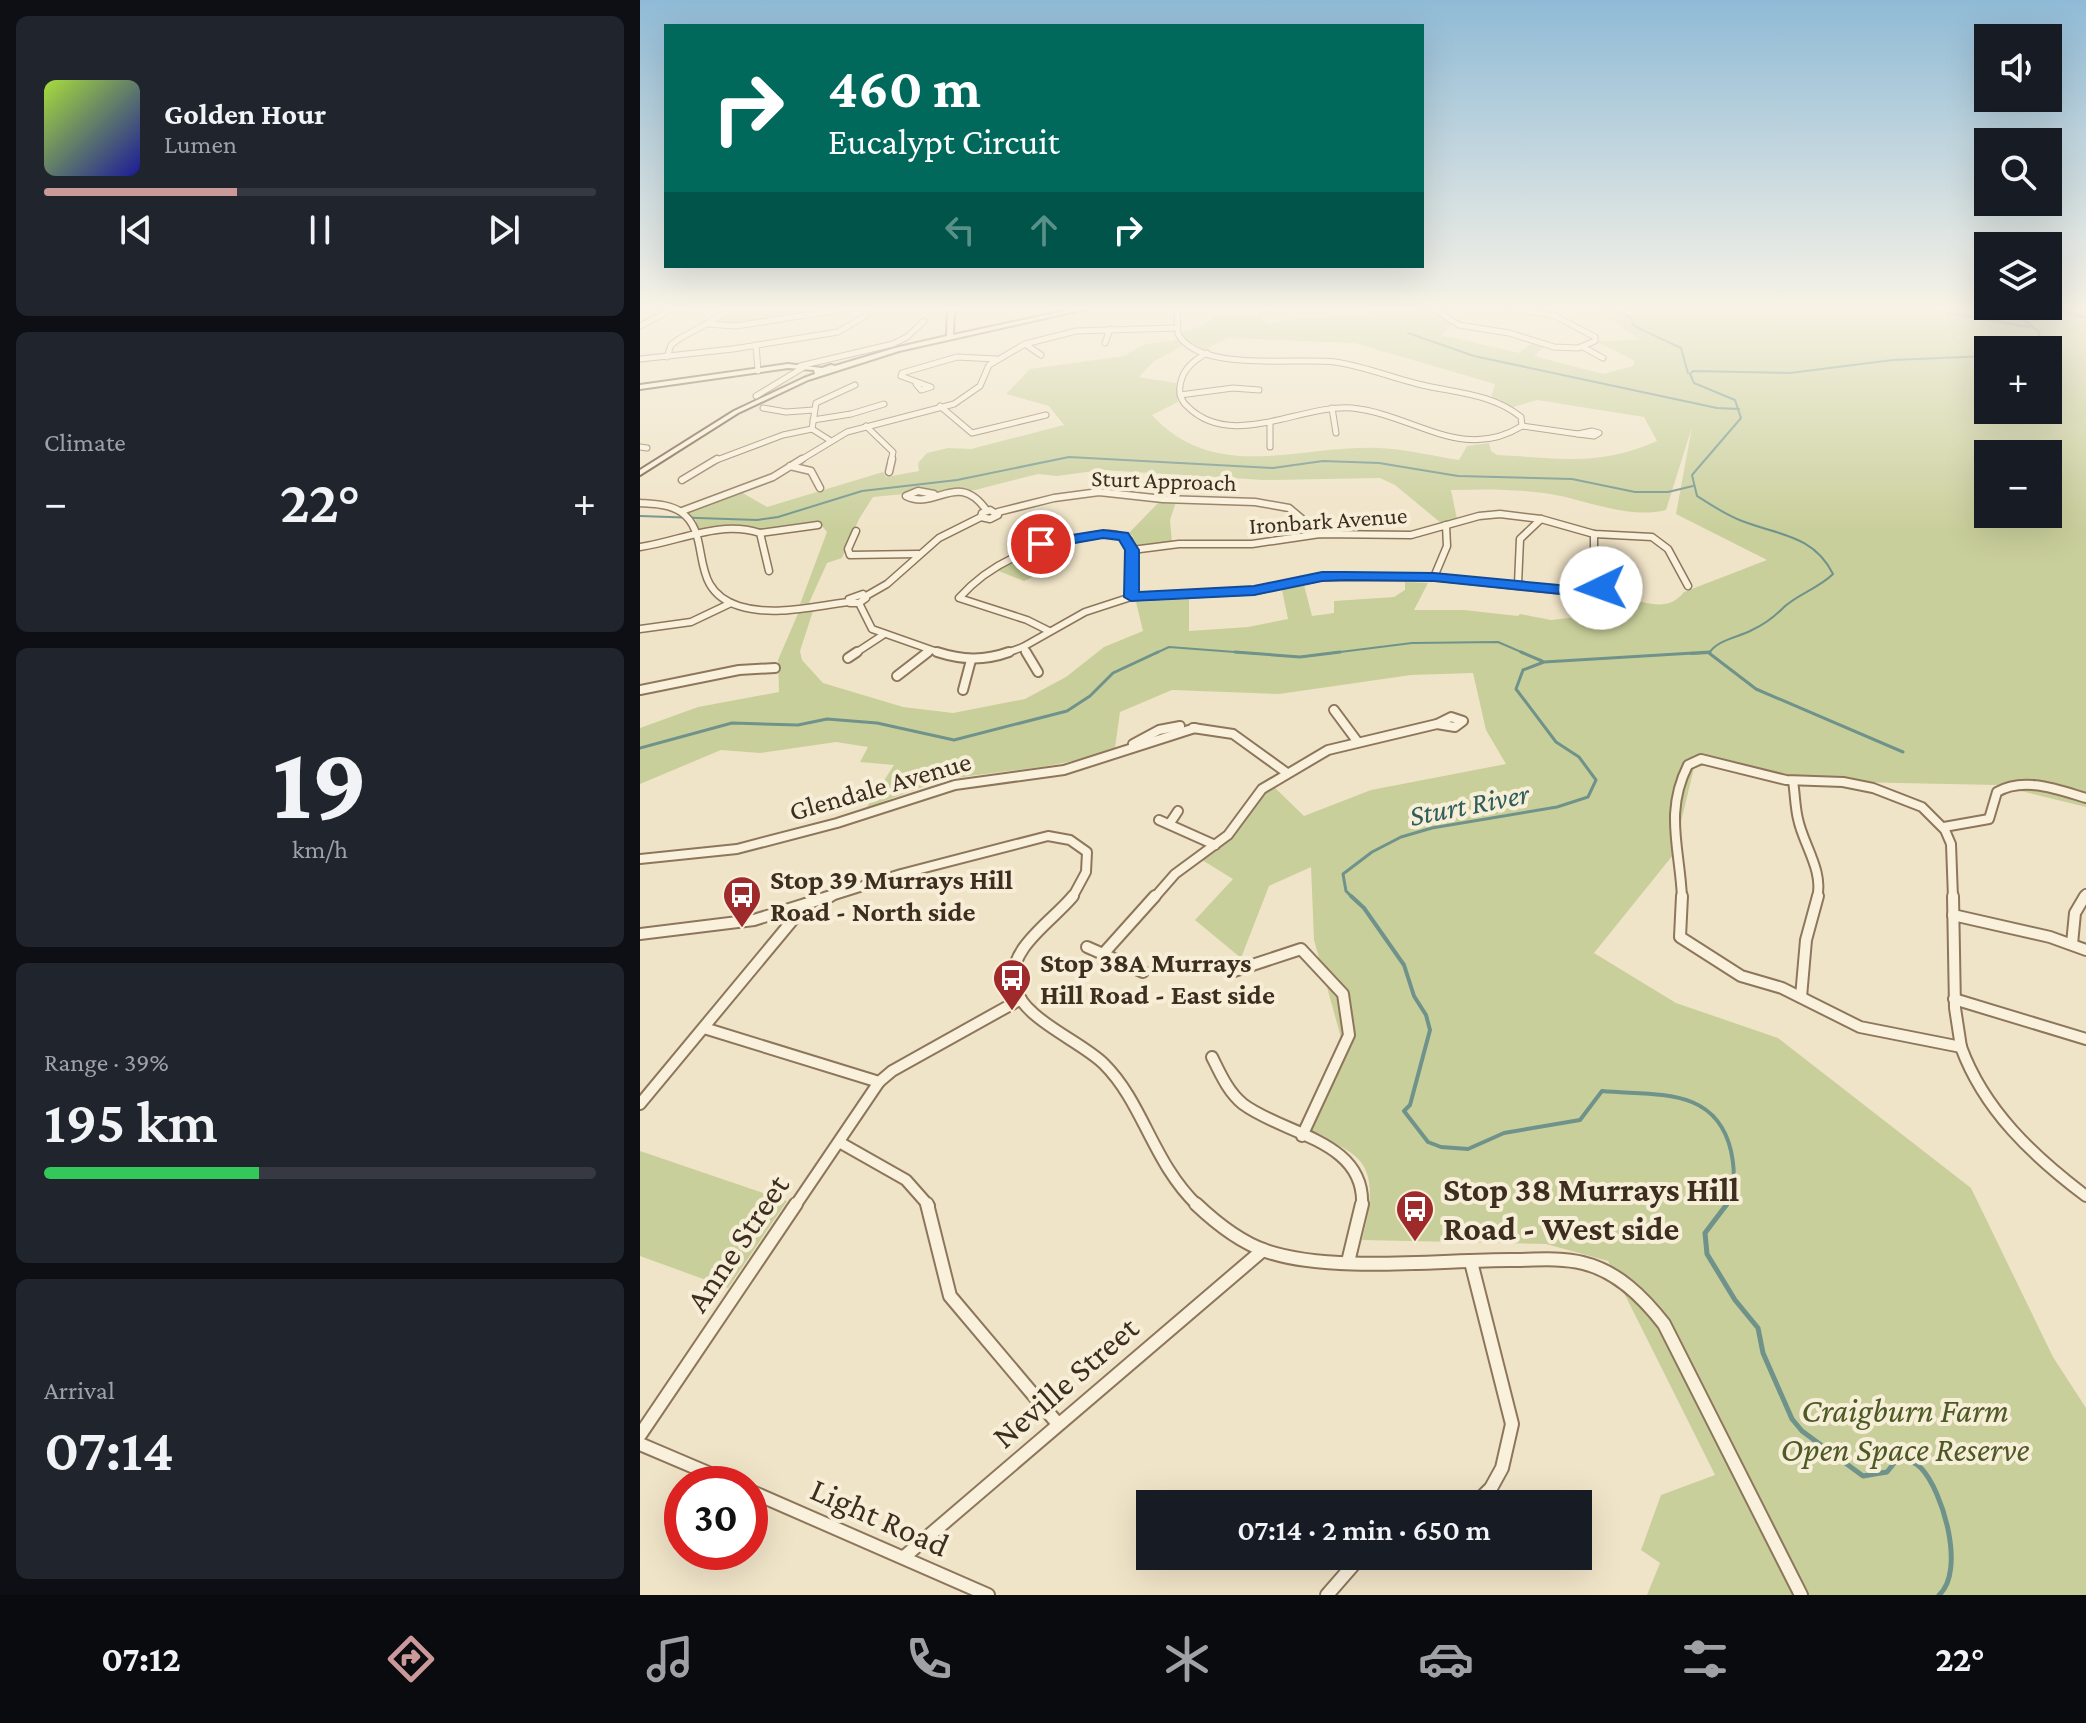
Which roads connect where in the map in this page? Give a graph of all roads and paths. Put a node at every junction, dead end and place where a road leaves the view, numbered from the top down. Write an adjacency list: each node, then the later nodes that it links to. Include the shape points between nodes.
1 (674, 382): 10 (main road)
2 (777, 382): 13 (street)
3 (797, 382): 31 (main road, via 734,413)
4 (913, 382): 8 (street)
5 (981, 382): 15 (street, via 969,395)
6 (1182, 382): 12 (street)
7 (1412, 382): 23 (street, via 1499,402 1521,417)
8 (916, 384)
9 (855, 385): 18 (street, via 824,397)
10 (640, 387)
11 (1259, 390): 12 (street)
12 (1180, 395): 21 (street, via 1199,415 1219,422)
13 (756, 396)
14 (884, 404): 20 (street)
15 (942, 407): 19 (street, via 972,433); 22 (street)
16 (763, 408): 18 (street)
17 (1332, 408): 21 (street); 23 (street, via 1367,410 1453,438 1491,439); 25 (street)
18 (814, 410): 20 (street)
19 (1046, 415)
20 (813, 420): 24 (street)
21 (1270, 423): 28 (street)
22 (866, 426): 27 (street); 30 (street, via 893,452)
23 (1522, 426): 26 (street)
24 (812, 429): 27 (street); 32 (street, via 724,455)
25 (1336, 433)
26 (1576, 434)
27 (831, 441): 29 (street)
28 (1270, 447)
29 (790, 466): 33 (street, via 811,471); 36 (street)
30 (889, 472)
31 (640, 473)
32 (682, 480)
33 (820, 488)
34 (934, 494): 37 (street, via 969,492 979,496)
35 (642, 502): 36 (street)
36 (682, 511): 47 (street)
37 (987, 511): 38 (street); 39 (street)
38 (998, 512): 39 (street, Sturt Approach, via 993,518); 45 (street, Sturt Approach, via 1099,492 1138,494 1289,508)
39 (981, 517): 51 (street, via 948,532)
40 (1541, 519): 42 (street, Ironbark Avenue, via 1500,514); 46 (street, Ironbark Avenue); 55 (street, via 1520,539)
41 (818, 525): 44 (street)
42 (1446, 525): 45 (street, Ironbark Avenue, via 1411,535); 54 (street, via 1447,546)
43 (856, 531): 51 (street, via 850,555)
44 (760, 533): 47 (street, via 736,529); 52 (street)
45 (1320, 534): 50 (street, Ironbark Avenue, via 1252,544)
46 (1594, 534): 55 (street, via 1594,563 1602,583 1597,591); 56 (street, Ironbark Avenue, via 1637,534 1658,540)
47 (696, 535): 49 (street); 60 (street, via 706,583)
48 (1041, 544): 50 (street, via 1115,534 1129,540); 53 (street, via 1056,565); 63 (street, via 1008,560 959,598)
49 (640, 547)
50 (1132, 550): 58 (street)
51 (919, 554): 57 (street)
52 (769, 571)
53 (1040, 573)
54 (1434, 577): 55 (street); 58 (street, via 1322,577 1254,591)
55 (1518, 584)
56 (1688, 586)
57 (866, 596): 59 (street, via 855,595); 61 (street)
58 (1131, 597): 63 (street)
59 (849, 602): 60 (street, via 764,609); 61 (street)
60 (731, 603): 62 (street, via 691,622)
61 (859, 603): 64 (street, via 872,629)
62 (640, 629)
63 (1049, 631): 65 (street)
64 (883, 635): 66 (street); 67 (street)
65 (1023, 647): 68 (street); 70 (street)
66 (929, 651): 68 (street); 71 (street)
67 (848, 658)
68 (971, 660): 73 (street)
69 (775, 668): 72 (street)
70 (1038, 672)
71 (897, 676)
72 (640, 690)
73 (963, 690)
74 (1334, 710): 76 (street)
75 (1437, 724): 76 (street)
76 (1357, 741): 77 (street)
77 (1287, 773): 84 (street, via 1253,797); 85 (street, Glendale Avenue, via 1233,734 1195,728 1064,770 955,785 737,849)
78 (1793, 781): 83 (street, via 1877,788 1915,805); 96 (street, via 1798,821 1819,891 1806,940); 96 (street, via 1693,760 1678,788 1672,823 1683,898 1680,937 1741,976)
79 (2086, 798): 83 (street, via 2012,785 1997,792 1989,819)
80 (1178, 811): 82 (street)
81 (1159, 820): 82 (street)
82 (1170, 823): 84 (street)
83 (1944, 827): 88 (street, via 1951,844)
84 (1215, 845): 93 (street, via 1175,874)
85 (640, 859)
86 (2086, 894): 90 (street, via 2075,913)
87 (807, 903): 89 (street, via 754,920); 97 (street, via 1048,836 1077,842 1087,852 1086,876 1076,895 1019,954 1014,983); 99 (street)
88 (1953, 915): 90 (street); 98 (street)
89 (640, 934)
90 (2072, 944): 92 (street)
91 (1087, 947): 93 (street)
92 (2086, 950)
93 (1103, 954): 94 (street)
94 (1143, 972)
95 (1231, 972): 105 (street, via 1301,949 1343,994 1349,1035)
96 (1801, 997): 101 (street, via 1874,1032)
97 (1021, 999): 103 (street); 108 (street, via 1108,1068 1157,1158 1179,1187 1205,1212)
98 (1954, 999): 100 (street); 101 (street)
99 (704, 1028): 103 (street); 104 (street)
100 (2086, 1039)
101 (1961, 1047): 107 (street, via 1972,1076 2011,1130)
102 (1212, 1057): 105 (street, via 1228,1089 1242,1102)
103 (879, 1082): 106 (street, Anne Street)
104 (640, 1104)
105 (1302, 1136): 109 (street, via 1336,1152 1359,1175 1361,1210)
106 (839, 1142): 111 (street, via 906,1180 929,1206 950,1296); 112 (street, Anne Street)
107 (2086, 1196)
108 (1263, 1250): 109 (street); 111 (street, Neville Street)
109 (1348, 1262): 110 (street)
110 (1471, 1262): 115 (street, via 1512,1424 1510,1448); 119 (street, via 1581,1262 1607,1270 1644,1296 1664,1324)
111 (1058, 1424): 117 (street, Neville Street)
112 (640, 1435)
113 (640, 1444): 114 (street)
114 (692, 1466)
115 (1490, 1490)
116 (768, 1499): 117 (street, Light Road)
117 (904, 1557): 120 (street, Light Road)
118 (1349, 1570): 121 (street)
119 (1801, 1594)
120 (988, 1595)
121 (1327, 1595)

